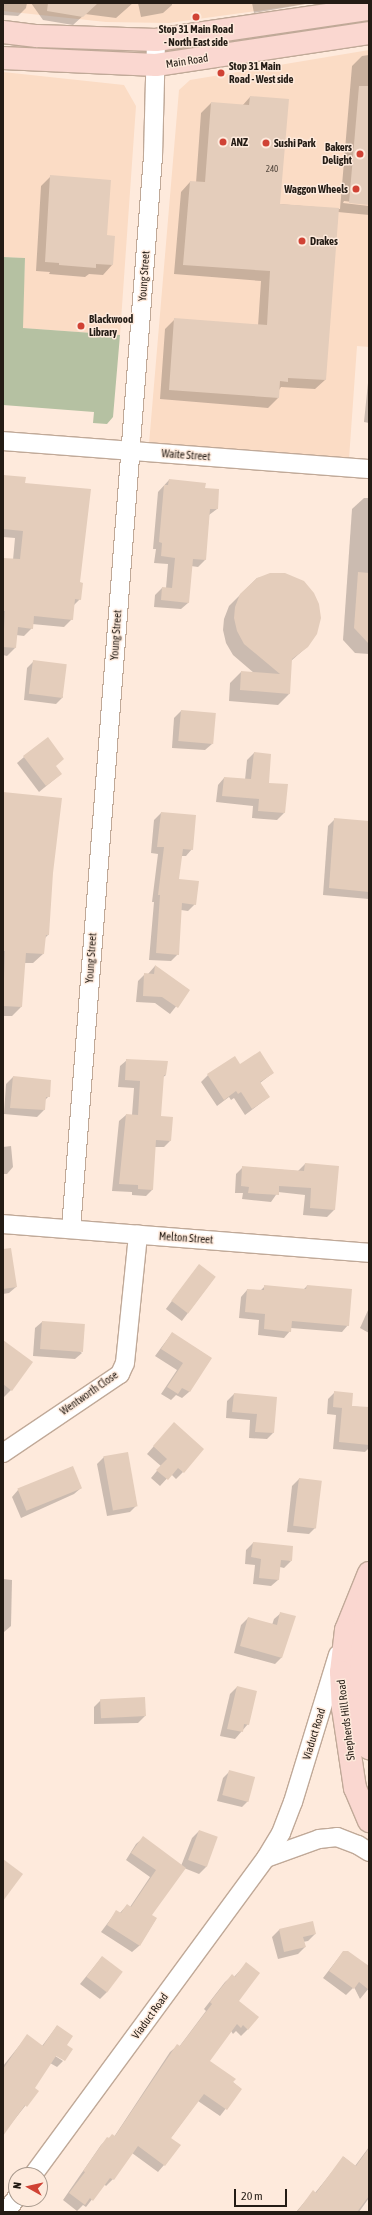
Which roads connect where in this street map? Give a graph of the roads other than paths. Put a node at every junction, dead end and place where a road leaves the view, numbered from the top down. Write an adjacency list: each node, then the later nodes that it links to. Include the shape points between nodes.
1 (369, 9): 4 (main road)
2 (3, 32): 4 (main road, via 37,36)
3 (369, 33): 6 (main road, Main Road)
4 (156, 40): 6 (street, Young Street)
5 (3, 58): 6 (main road, Main Road)
6 (156, 65): 8 (street, Young Street, via 153,156)
7 (3, 441): 8 (street, Waite Street)
8 (130, 451): 9 (street, Waite Street); 11 (street, Young Street)
9 (369, 470)
10 (3, 1224): 11 (street, Melton Street)
11 (71, 1230): 12 (street, Melton Street)
12 (138, 1235): 13 (street, Melton Street); 14 (street, Wentworth Close, via 125,1363 120,1374)
13 (369, 1253)
14 (3, 1453)
15 (369, 1573): 17 (main road, Shepherds Hill Road)
16 (369, 1588): 18 (main road, Shepherds Hill Road, via 361,1663 362,1706)
17 (346, 1630): 19 (main road, Shepherds Hill Road, via 340,1672 343,1708 355,1788); 21 (street, Viaduct Road, via 293,1802 281,1833)
18 (369, 1748)
19 (369, 1821)
20 (369, 1852): 21 (street, via 337,1837 319,1840)
21 (266, 1858): 22 (street, Viaduct Road)
22 (39, 2167)

